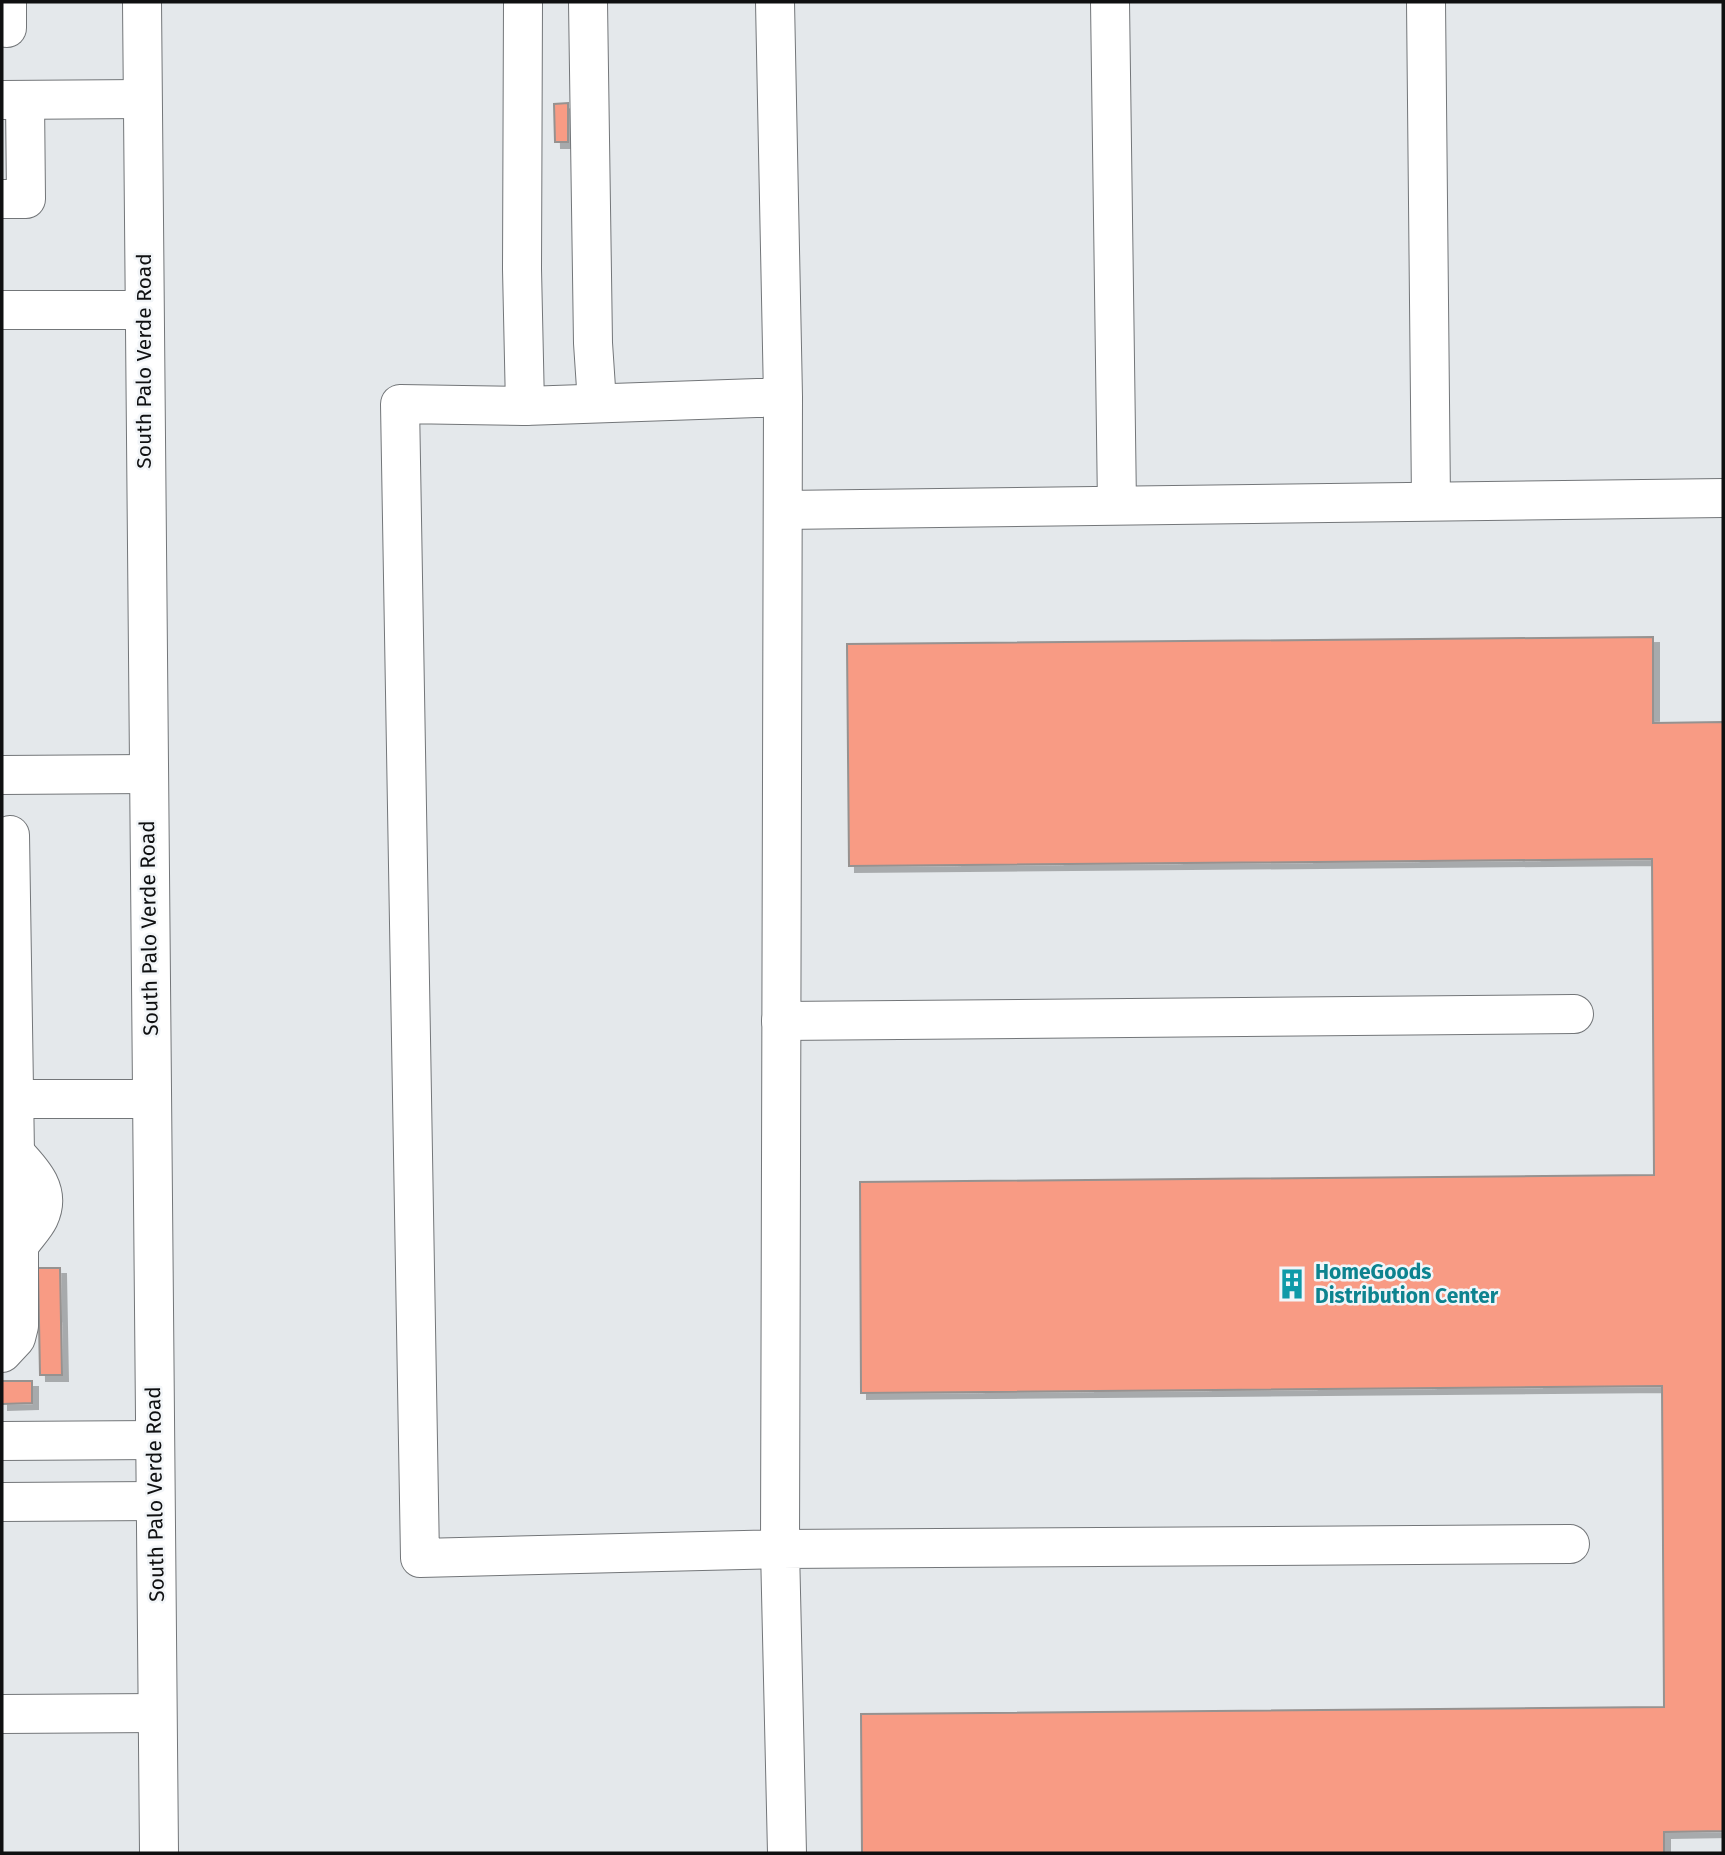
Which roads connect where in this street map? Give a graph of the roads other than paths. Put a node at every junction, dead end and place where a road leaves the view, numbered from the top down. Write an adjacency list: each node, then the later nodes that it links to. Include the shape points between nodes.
1 (142, 2): 7 (street, South Palo Verde Road)
2 (523, 2): 14 (street)
3 (588, 2): 13 (street)
4 (775, 2): 12 (street)
5 (1110, 2): 17 (street)
6 (1426, 2): 16 (street)
7 (142, 99): 8 (street); 11 (street, South Palo Verde Road)
8 (13, 100): 9 (street, via 26,199)
9 (2, 199)
10 (2, 310): 11 (street)
11 (143, 310): 19 (street, South Palo Verde Road)
12 (783, 397): 13 (street); 18 (street)
13 (597, 403): 14 (street)
14 (525, 406): 32 (street, via 400,404 420,1558)
15 (1723, 498): 16 (street)
16 (1431, 501): 17 (street)
17 (1117, 505): 18 (street)
18 (783, 510): 23 (street)
19 (148, 774): 20 (street); 25 (street, South Palo Verde Road)
20 (2, 775)
21 (10, 835): 24 (street)
22 (1574, 1014): 23 (street)
23 (781, 1021): 32 (street)
24 (14, 1099): 25 (street); 26 (street, via 19,1326 16,1338)
25 (151, 1099): 27 (street, South Palo Verde Road)
26 (2, 1353)
27 (155, 1440): 28 (street); 29 (street, South Palo Verde Road)
28 (2, 1441)
29 (155, 1501): 30 (street); 33 (street, South Palo Verde Road)
30 (2, 1502)
31 (1570, 1544): 32 (street)
32 (780, 1549): 36 (street)
33 (158, 1713): 34 (street); 35 (street, South Palo Verde Road)
34 (2, 1714)
35 (159, 1853)
36 (787, 1853)

